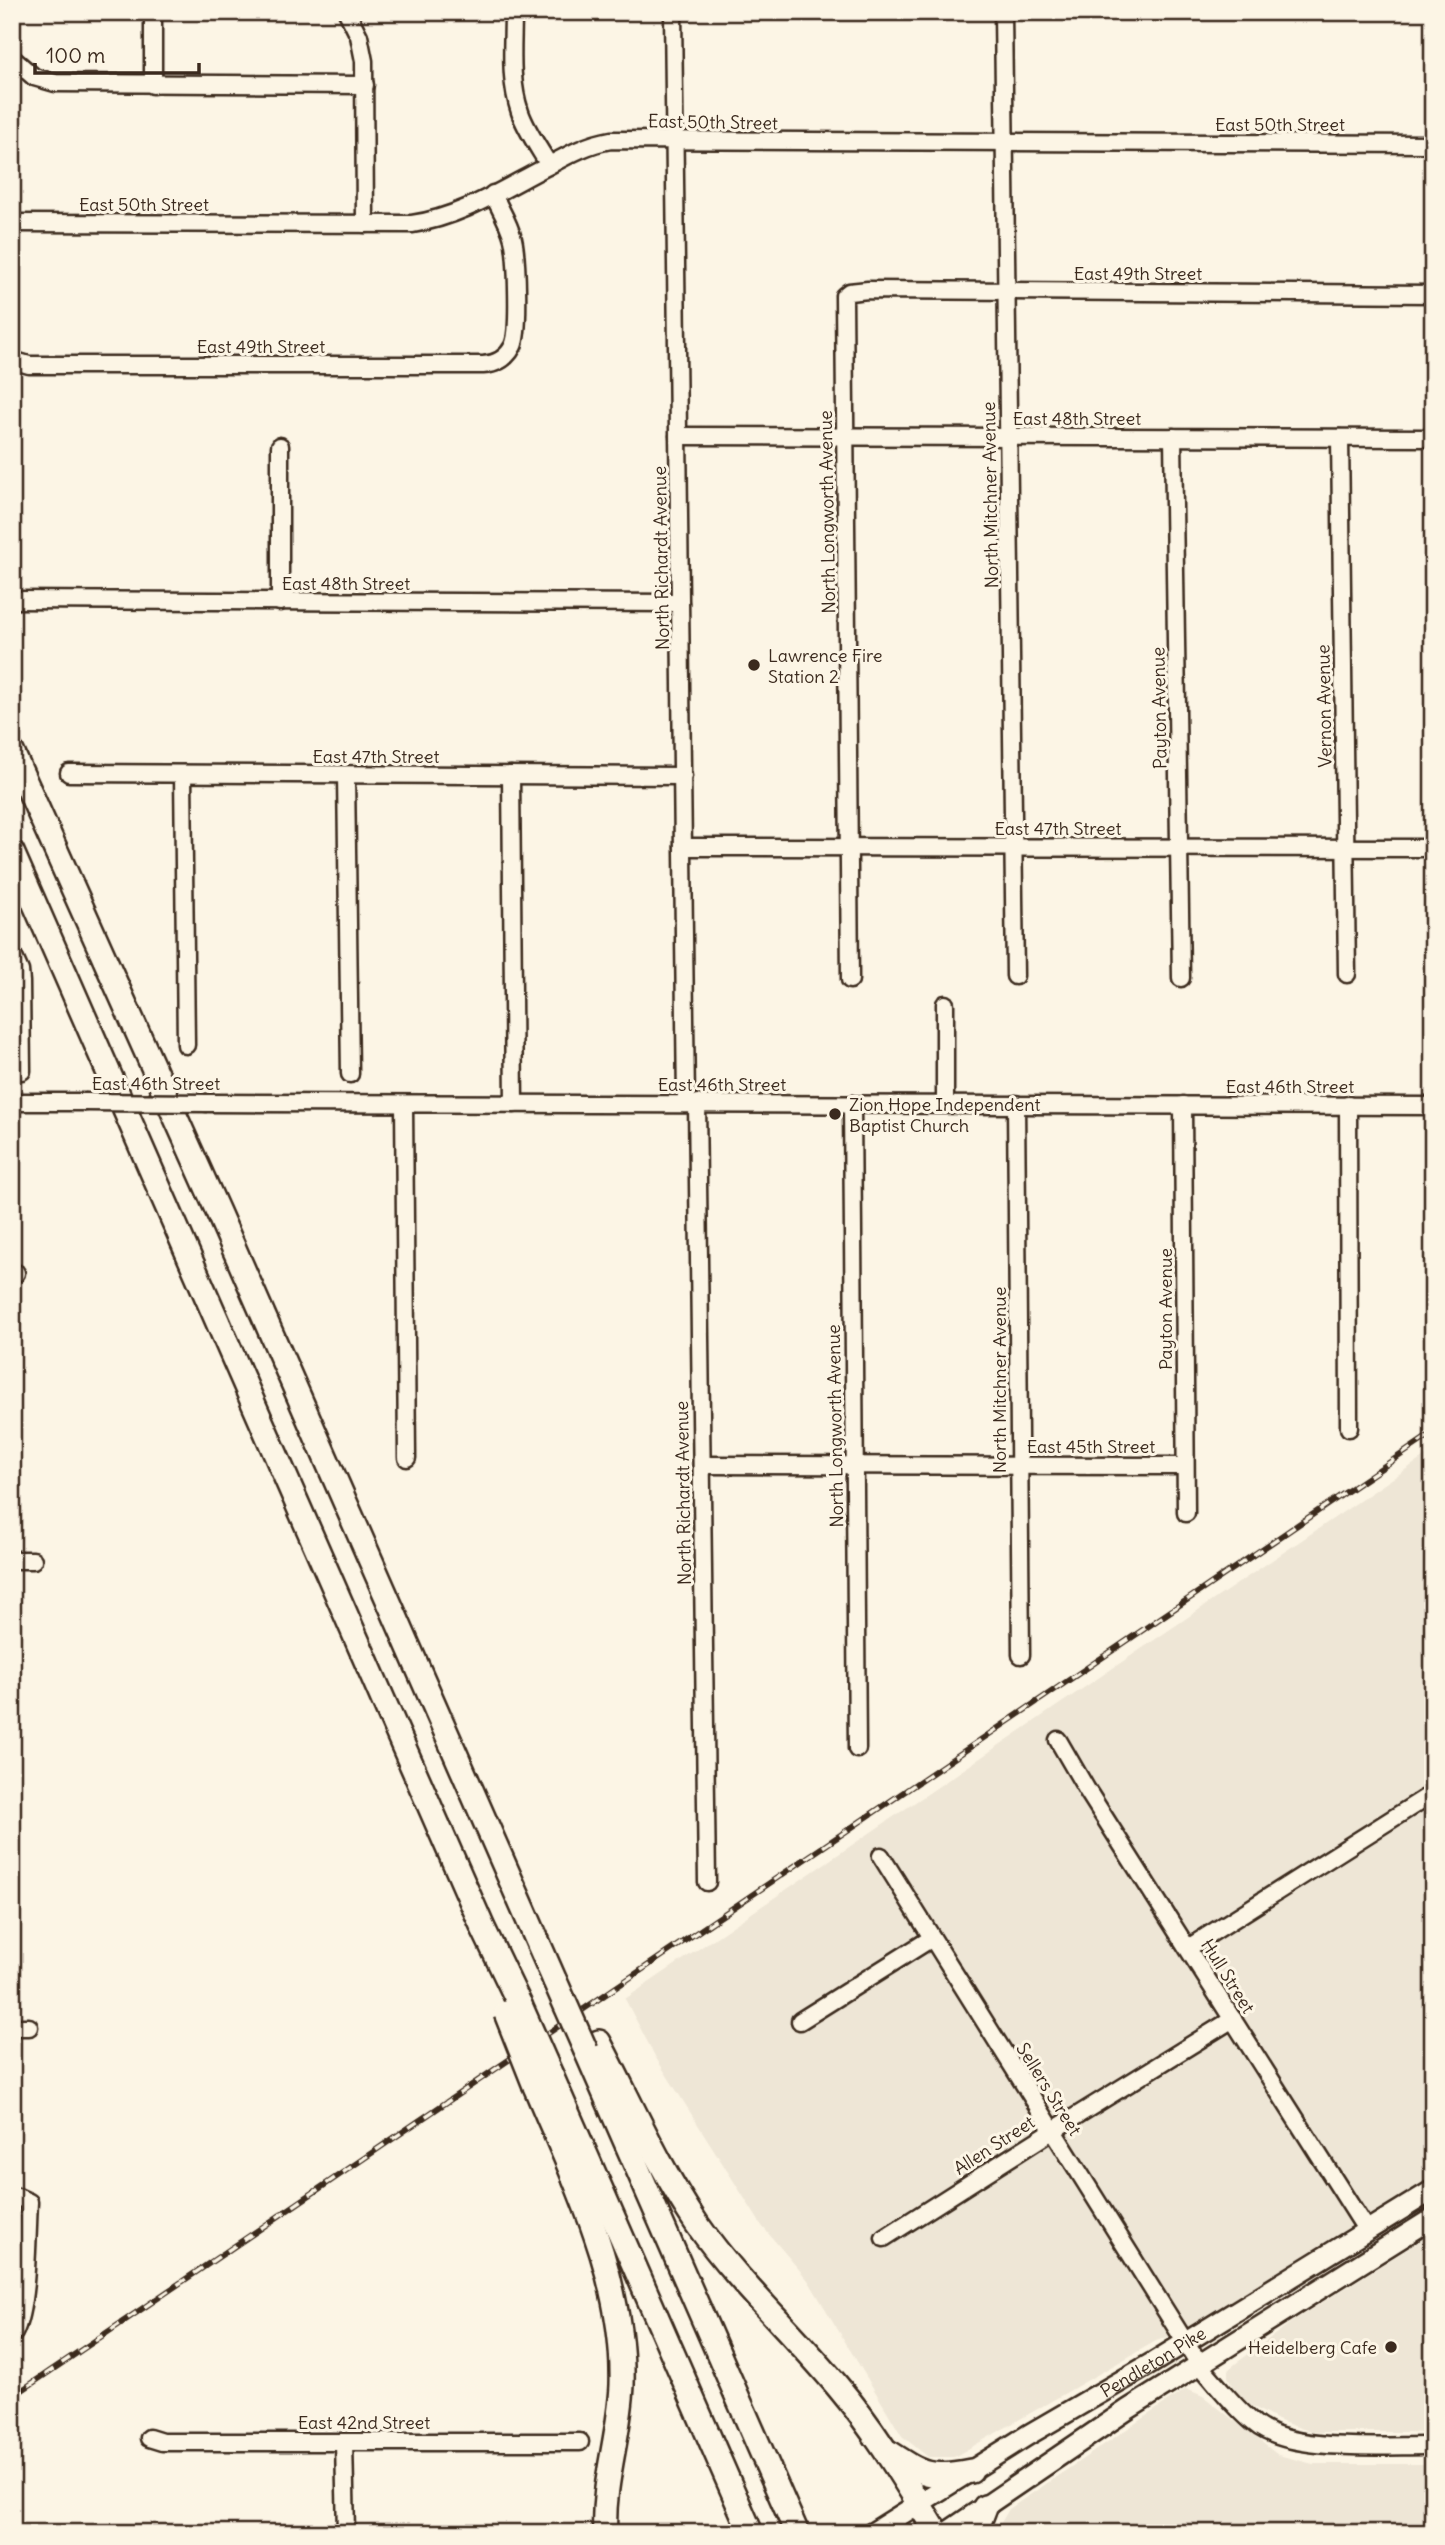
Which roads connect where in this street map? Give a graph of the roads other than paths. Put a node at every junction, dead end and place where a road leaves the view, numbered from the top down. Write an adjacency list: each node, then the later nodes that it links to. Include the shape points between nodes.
1 (153, 12): 7 (street)
2 (347, 12): 8 (street, via 362,46)
3 (513, 12): 12 (street, via 517,101)
4 (673, 12): 9 (street, North Richardt Avenue)
5 (1003, 12): 10 (street, North Mitchner Avenue)
6 (12, 58): 7 (street, via 29,74 55,83)
7 (153, 85): 8 (street)
8 (365, 85): 15 (street)
9 (675, 142): 10 (street, East 50th Street); 12 (street, East 50th Street, via 601,142); 20 (street, North Richardt Avenue)
10 (1006, 143): 11 (street, East 50th Street); 16 (street, North Mitchner Avenue)
11 (1433, 144)
12 (549, 165): 13 (street, East 50th Street)
13 (493, 194): 15 (street, East 50th Street, via 433,221); 19 (street, East 49th Street, via 511,233 515,255 517,334 507,355 498,361 483,365 29,365)
14 (12, 223): 15 (street, East 50th Street)
15 (365, 224)
16 (1007, 291): 17 (street, East 49th Street); 18 (street, East 49th Street, via 868,290); 22 (street, North Mitchner Avenue)
17 (1433, 294)
18 (844, 296): 21 (street, North Longworth Avenue)
19 (12, 360)
20 (678, 436): 21 (street, East 48th Street); 29 (street, North Richardt Avenue)
21 (846, 436): 22 (street, East 48th Street); 37 (street, North Longworth Avenue)
22 (1008, 437): 23 (street, East 48th Street); 38 (street, North Mitchner Avenue)
23 (1174, 437): 24 (street, East 48th Street); 39 (street, Payton Avenue)
24 (1340, 438): 25 (street, East 48th Street); 40 (street, Vernon Avenue)
25 (1433, 438)
26 (280, 446): 28 (street)
27 (12, 600): 28 (street, East 48th Street)
28 (280, 602): 29 (street, East 48th Street)
29 (680, 603): 35 (street, North Richardt Avenue)
30 (12, 752): 81 (highway, bridge, via 488,1827)
31 (69, 773): 32 (street, East 47th Street)
32 (183, 774): 33 (street, East 47th Street); 49 (street)
33 (346, 775): 34 (street, East 47th Street); 51 (street)
34 (511, 775): 35 (street, East 47th Street); 55 (street)
35 (683, 776): 36 (street, North Richardt Avenue)
36 (683, 847): 37 (street, East 47th Street); 53 (street, North Richardt Avenue)
37 (851, 847): 38 (street, East 47th Street); 47 (street, North Longworth Avenue)
38 (1014, 848): 39 (street, East 47th Street); 45 (street, North Mitchner Avenue)
39 (1180, 848): 40 (street, East 47th Street); 46 (street, Payton Avenue)
40 (1345, 848): 41 (street, East 47th Street); 44 (street, Vernon Avenue)
41 (1433, 848)
42 (12, 852): 82 (highway, bridge, via 482,1928)
43 (12, 953): 50 (street, via 21,982)
44 (1347, 974)
45 (1014, 976)
46 (1181, 978)
47 (850, 980)
48 (945, 1004): 57 (street)
49 (186, 1045)
50 (22, 1071)
51 (350, 1074)
52 (12, 1102): 54 (street, East 46th Street, bridge)
53 (691, 1103): 55 (street, East 46th Street); 56 (street, East 46th Street); 64 (street, North Richardt Avenue)
54 (404, 1104): 55 (street, East 46th Street); 63 (street)
55 (514, 1104)
56 (852, 1104): 57 (street, East 46th Street); 65 (street, North Longworth Avenue)
57 (945, 1104): 58 (street, East 46th Street)
58 (1017, 1104): 59 (street, East 46th Street); 66 (street, North Mitchner Avenue)
59 (1182, 1105): 60 (street, East 46th Street); 67 (street, Payton Avenue)
60 (1348, 1105): 61 (street, East 46th Street); 62 (street)
61 (1433, 1106)
62 (1349, 1428)
63 (407, 1458)
64 (702, 1465): 65 (street, East 45th Street); 76 (street, North Richardt Avenue)
65 (855, 1465): 66 (street, East 45th Street); 73 (street, North Longworth Avenue)
66 (1019, 1465): 67 (street, East 45th Street); 71 (street, North Mitchner Avenue)
67 (1185, 1466): 68 (street, Payton Avenue)
68 (1186, 1513)
69 (12, 1560): 70 (street)
70 (33, 1560)
71 (1021, 1655)
72 (1058, 1740): 78 (street, Hull Street)
73 (857, 1749)
74 (1433, 1793): 78 (street)
75 (881, 1856): 77 (street, Sellers Street)
76 (707, 1882)
77 (932, 1938): 80 (street); 83 (street, Sellers Street)
78 (1188, 1948): 79 (street, Hull Street)
79 (1233, 2019): 83 (street, Allen Street); 87 (street, Hull Street)
80 (800, 2021)
81 (592, 2047): 96 (highway, via 698,2225 751,2292 841,2390); 103 (highway)
82 (543, 2081): 101 (highway, via 606,2263 617,2312 622,2386); 102 (highway)
83 (1052, 2131): 88 (street, Allen Street); 90 (street, Sellers Street)
84 (1433, 2190): 87 (main road, Pendleton Pike)
85 (15, 2197): 89 (street, via 29,2202 22,2305)
86 (1433, 2218): 91 (main road, Pendleton Pike)
87 (1367, 2231): 90 (main road, Pendleton Pike)
88 (884, 2238)
89 (14, 2333)
90 (1185, 2341): 91 (street); 97 (main road, Pendleton Pike)
91 (1199, 2364): 95 (street, via 1256,2426 1285,2437 1328,2445); 99 (main road, Pendleton Pike)
92 (149, 2438): 93 (street, East 42nd Street, via 162,2442)
93 (344, 2441): 94 (street, East 42nd Street); 100 (street)
94 (580, 2441)
95 (1433, 2446)
96 (886, 2451): 97 (highway, via 919,2472 936,2476); 98 (highway)
97 (971, 2470): 98 (main road, Pendleton Pike)
98 (919, 2504): 104 (main road, Pendleton Pike); 105 (highway)
99 (985, 2507): 106 (main road, Pendleton Pike); 107 (highway)
100 (346, 2533)
101 (605, 2533)
102 (751, 2533)
103 (797, 2533)
104 (872, 2533)
105 (937, 2533)
106 (946, 2533)
107 (975, 2533)

